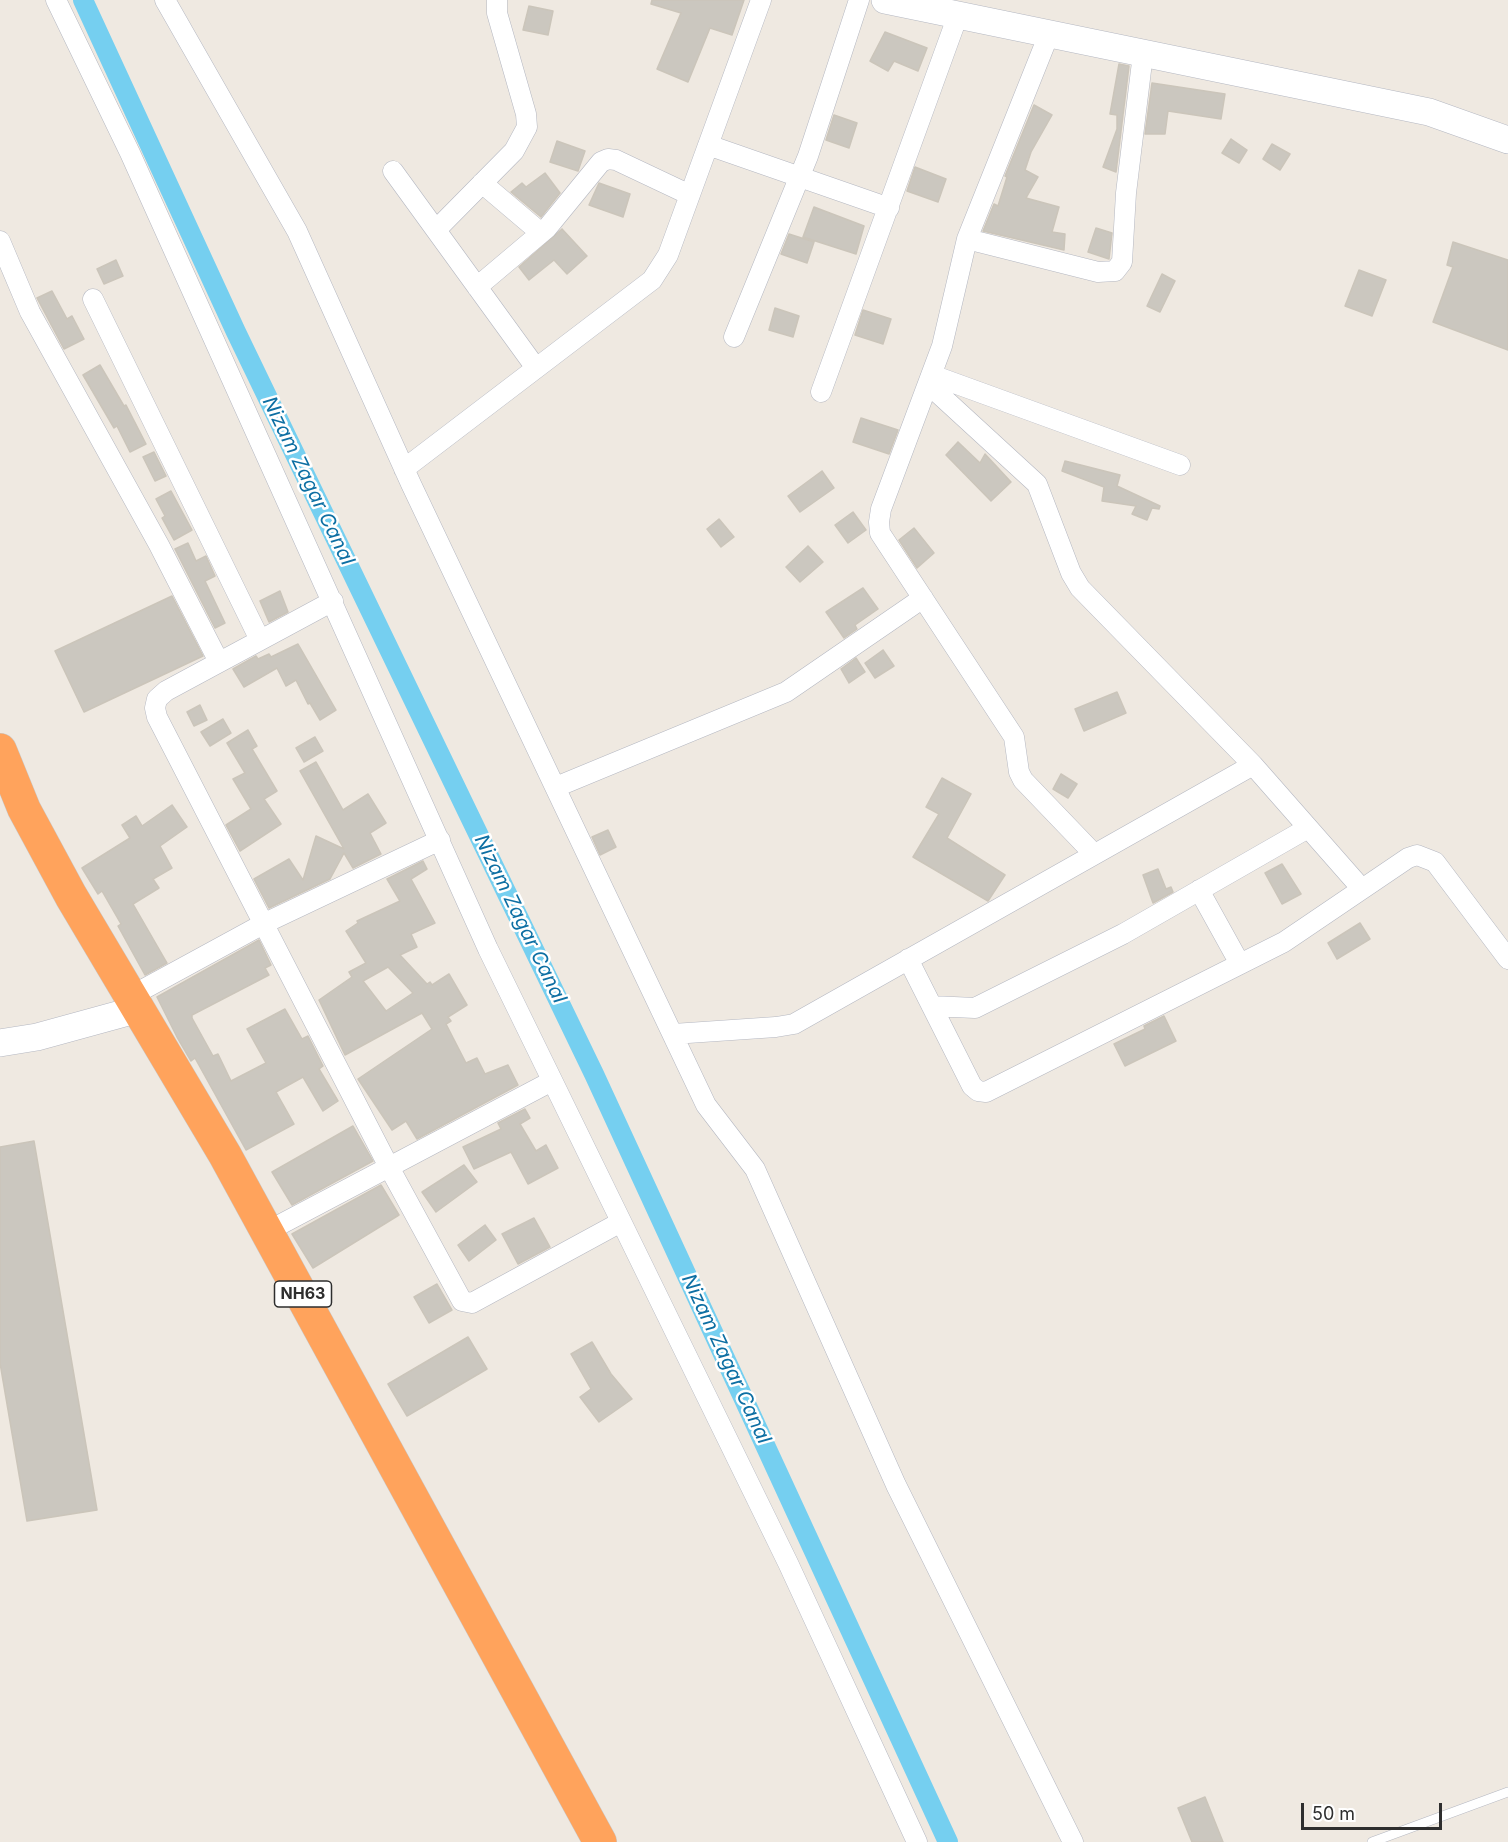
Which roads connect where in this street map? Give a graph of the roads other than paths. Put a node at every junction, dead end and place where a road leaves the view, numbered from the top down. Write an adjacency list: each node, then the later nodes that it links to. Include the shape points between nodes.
1 (56, 0): 30 (street, via 130,153)
2 (165, 0): 28 (street, via 297,231)
3 (497, 0): 14 (street, via 527,128 514,151)
4 (761, 0): 11 (street)
5 (859, 0): 13 (street)
6 (885, 0): 7 (street)
7 (958, 15): 8 (street); 16 (street)
8 (1049, 34): 9 (street); 19 (street)
9 (1143, 54): 10 (street, via 1429,112); 19 (street, via 1122,261 1115,271 1098,272)
10 (1508, 140)
11 (708, 145): 13 (street); 15 (street)
12 (393, 171): 17 (street)
13 (799, 177): 16 (street); 23 (street)
14 (482, 183): 17 (street); 18 (street)
15 (690, 195): 18 (street, via 608,159 601,162); 24 (street, via 668,255 652,280)
16 (890, 208): 26 (street)
17 (436, 230): 21 (street)
18 (541, 233): 21 (street)
19 (967, 239): 25 (street, via 942,346)
20 (0, 242): 32 (street, via 30,312 159,544)
21 (477, 287): 24 (street)
22 (93, 299): 31 (street)
23 (734, 337)
24 (536, 368): 28 (street)
25 (930, 379): 27 (street); 29 (street, via 879,522 880,533); 34 (street, via 1032,478 1080,588)
26 (821, 392)
27 (1180, 465)
28 (404, 469): 35 (street)
29 (923, 598): 35 (street, via 786,693); 38 (street, via 1014,737 1023,780)
30 (333, 601): 31 (street); 37 (street)
31 (260, 640): 32 (street)
32 (219, 662): 41 (street, via 166,691 155,708)
33 (0, 750): 45 (highway, NH63, via 24,809)
34 (1253, 765): 36 (street); 38 (street)
35 (556, 787): 47 (street)
36 (1308, 828): 39 (street); 40 (street)
37 (440, 840): 41 (street); 49 (street)
38 (1094, 854): 42 (street)
39 (1362, 889): 43 (street, via 1408,858 1425,856 1435,862); 44 (street, via 1284,942)
40 (1199, 890): 44 (street); 46 (street, via 1124,934 975,1008)
41 (265, 923): 45 (street); 50 (street)
42 (908, 959): 46 (street); 47 (street, via 794,1024)
43 (1508, 959)
44 (1240, 964): 46 (street, via 986,1092 972,1086)
45 (135, 1002): 48 (street, via 37,1036); 52 (highway, NH63)
46 (932, 1006)
47 (673, 1034): 56 (street, via 711,1113 755,1169 892,1475)
48 (0, 1043)
49 (552, 1081): 50 (street); 51 (street)
50 (389, 1167): 51 (street, via 458,1296 467,1304); 52 (street)
51 (621, 1222): 55 (street, via 788,1563)
52 (268, 1231): 54 (highway, NH63)
53 (1508, 1791): 57 (lane)
54 (600, 1842)
55 (917, 1842)
56 (1073, 1842)
57 (1372, 1842)

